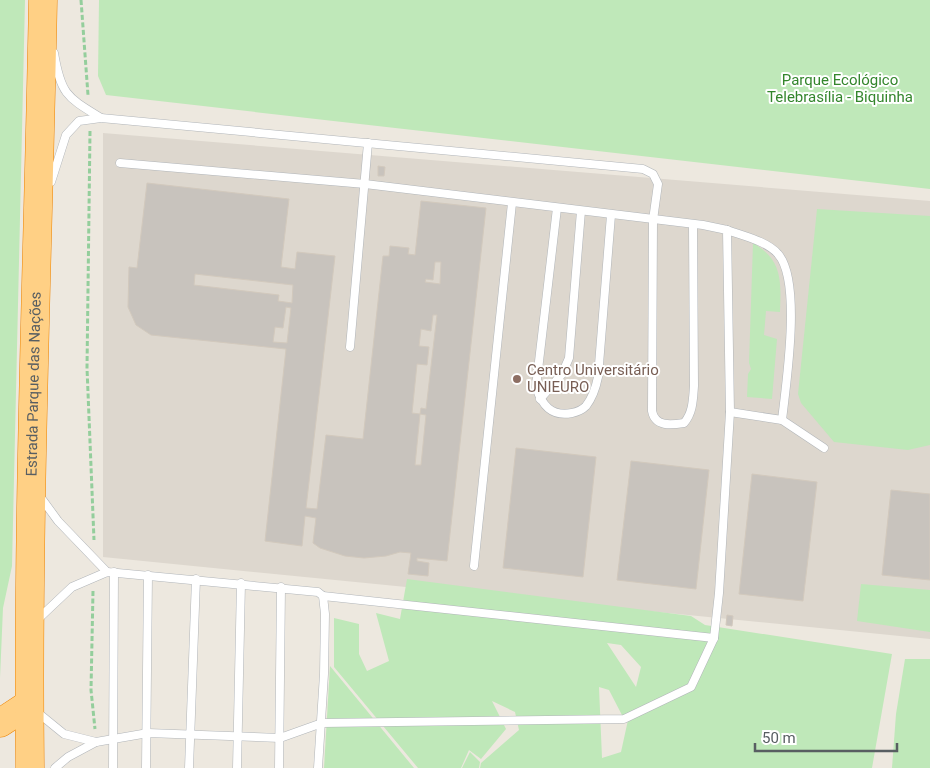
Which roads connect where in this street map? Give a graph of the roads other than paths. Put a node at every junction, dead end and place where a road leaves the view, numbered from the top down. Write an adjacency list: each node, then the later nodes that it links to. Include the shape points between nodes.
1 (44, 0): 2 (lane); 14 (highway, Estrada Parque das Nações)
2 (51, 37)
3 (53, 46): 4 (lane, via 63,90 73,101)
4 (101, 118): 5 (lane); 14 (lane, via 79,121 66,135 57,156)
5 (368, 143): 7 (lane); 12 (lane, via 644,169 653,174 658,184)
6 (120, 164): 7 (lane)
7 (365, 184): 8 (lane); 16 (lane)
8 (512, 202): 9 (lane); 22 (lane)
9 (557, 208): 10 (lane); 17 (lane, via 537,372 536,387)
10 (581, 211): 11 (lane); 17 (lane, via 569,358 562,374)
11 (611, 215): 12 (lane); 17 (lane, via 594,393 586,407 561,415 546,407)
12 (653, 220): 13 (lane); 13 (lane, via 652,411 657,421 664,424 684,423 692,408)
13 (693, 225): 15 (lane)
14 (38, 230): 21 (highway, Estrada Parque das Nações, via 32,356)
15 (727, 230): 18 (lane); 19 (lane, via 770,247 779,254 788,273 791,307)
16 (350, 347)
17 (540, 399)
18 (730, 412): 19 (lane); 30 (lane, via 730,452)
19 (782, 420): 20 (lane)
20 (824, 448)
21 (31, 485): 23 (lane, via 58,521); 29 (highway, Estrada Parque das Nações)
22 (474, 566)
23 (110, 572): 24 (lane); 29 (lane, via 93,577 61,596); 38 (lane)
24 (148, 575): 25 (lane); 34 (lane)
25 (196, 579): 26 (lane); 35 (lane)
26 (241, 583): 27 (lane); 36 (lane)
27 (282, 587): 28 (lane, via 318,592); 37 (lane)
28 (323, 596): 30 (lane); 33 (lane)
29 (30, 626): 31 (highway, Estrada Parque das Nações)
30 (714, 638): 33 (lane, via 691,687 624,720)
31 (29, 704): 32 (highway); 39 (lane, via 64,734); 40 (highway, Estrada Parque das Nações)
32 (0, 723)
33 (322, 723): 37 (lane); 47 (lane)
34 (148, 733): 35 (lane); 38 (lane); 43 (lane)
35 (190, 734): 36 (lane); 44 (lane)
36 (238, 737): 37 (lane); 45 (lane)
37 (280, 738): 46 (lane)
38 (113, 739): 39 (lane); 42 (lane)
39 (96, 742): 41 (lane)
40 (30, 768)
41 (54, 768)
42 (113, 768)
43 (146, 768)
44 (189, 768)
45 (237, 768)
46 (279, 768)
47 (318, 768)

